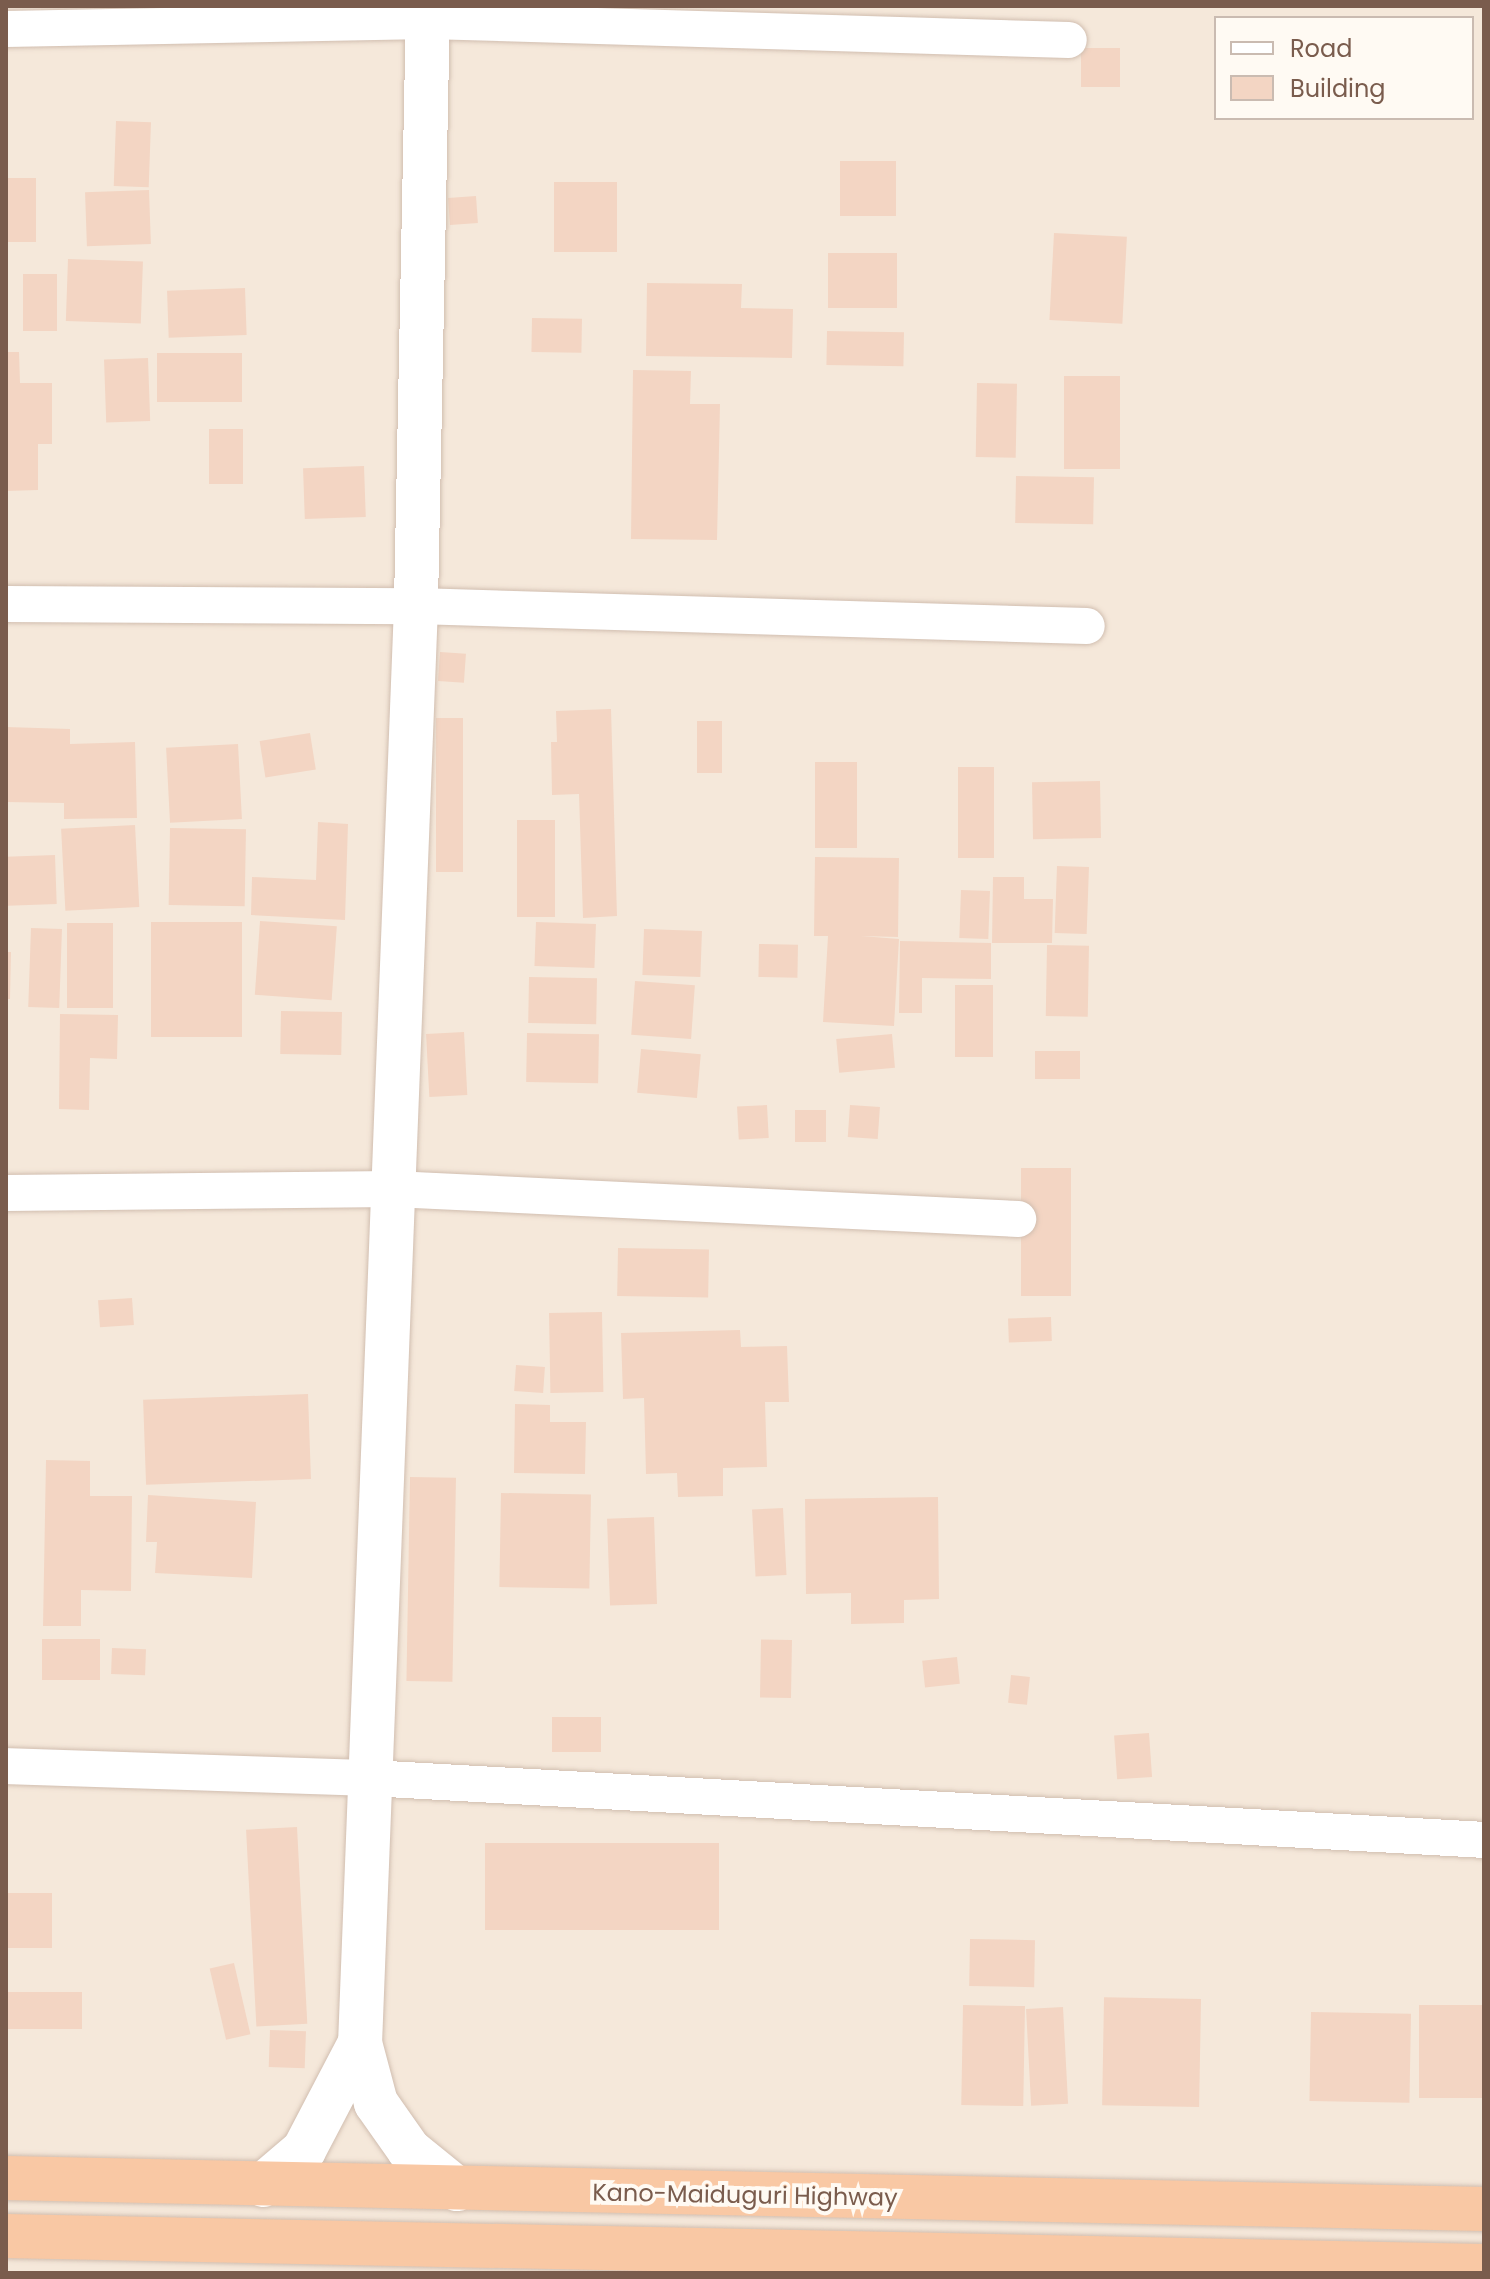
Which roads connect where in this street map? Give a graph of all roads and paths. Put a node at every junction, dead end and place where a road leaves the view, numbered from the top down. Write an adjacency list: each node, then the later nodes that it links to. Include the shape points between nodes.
1 (428, 13): 2 (street); 3 (street); 5 (street)
2 (6, 29)
3 (1069, 40)
4 (6, 604): 5 (street)
5 (416, 606): 6 (street); 7 (street)
6 (1087, 626)
7 (393, 1189): 8 (street); 9 (street); 11 (street)
8 (6, 1193)
9 (1018, 1219)
10 (6, 1766): 11 (street)
11 (369, 1778): 12 (street); 13 (street)
12 (1484, 1840)
13 (360, 2043): 15 (street, via 304,2150); 16 (street, via 376,2103 409,2150)
14 (6, 2178): 15 (highway, Kano-Maiduguri Highway)
15 (263, 2185): 16 (highway, Kano-Maiduguri Highway)
16 (457, 2189): 17 (highway, Kano-Maiduguri Highway)
17 (1484, 2209)
18 (6, 2236): 19 (highway)
19 (728, 2262): 20 (highway)
20 (1484, 2266)

